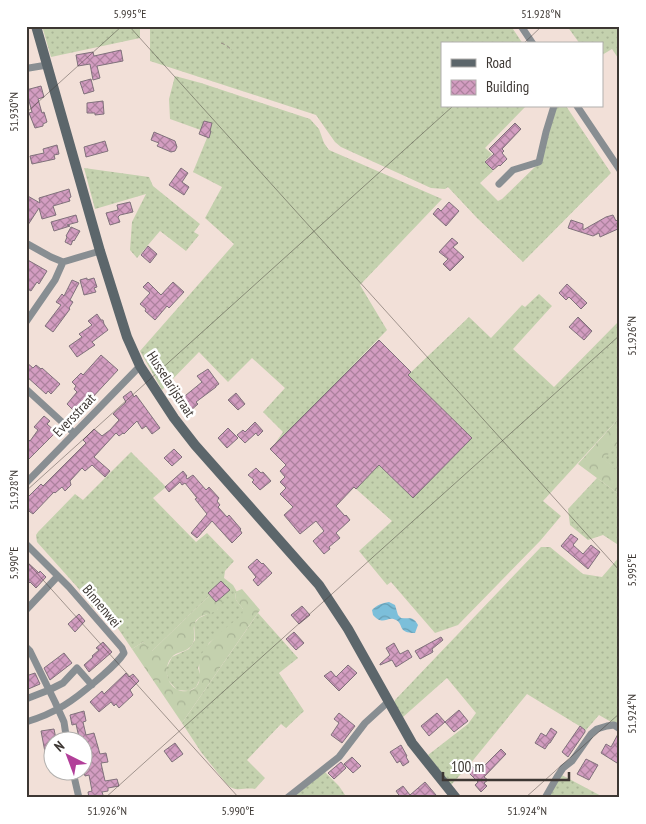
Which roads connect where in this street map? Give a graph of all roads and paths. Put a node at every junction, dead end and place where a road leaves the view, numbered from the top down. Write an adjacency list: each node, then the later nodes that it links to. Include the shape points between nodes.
1 (36, 26): 6 (street, Husselarijstraat)
2 (521, 26): 3 (street)
3 (532, 42)
4 (222, 43): 5 (path)
5 (232, 50)
6 (47, 65): 7 (street); 13 (street, Husselarijstraat)
7 (26, 67)
8 (553, 108): 11 (street, via 539,162 513,170)
9 (578, 108): 10 (street)
10 (620, 170)
11 (500, 184)
12 (26, 243): 14 (street)
13 (100, 251): 14 (street); 16 (street, Husselarijstraat, via 127,337)
14 (63, 262): 15 (street, via 55,280)
15 (26, 322)
16 (140, 366): 18 (street, Eversstraat); 27 (street, Husselarijstraat, via 195,445 319,585 348,629)
17 (26, 389): 18 (street)
18 (74, 433): 19 (street, Eversstraat)
19 (26, 483)
20 (26, 544): 21 (street, Binnenwei)
21 (58, 576): 22 (street); 24 (street, Binnenwei, via 124,653)
22 (26, 610)
23 (26, 647): 25 (street)
24 (92, 685): 25 (street, via 77,668 63,683); 28 (street, Binnenwei)
25 (49, 690): 26 (street); 28 (street)
26 (26, 699)
27 (388, 702): 34 (street, via 365,723 338,757); 35 (street, Husselarijstraat, via 412,743)
28 (58, 710): 29 (street, Binnenwei); 31 (street)
29 (26, 722)
30 (620, 729): 36 (street, via 614,725 607,726 591,734 557,777)
31 (66, 732)
32 (76, 782): 33 (street)
33 (79, 798)
34 (287, 798)
35 (456, 798)
36 (545, 798)

